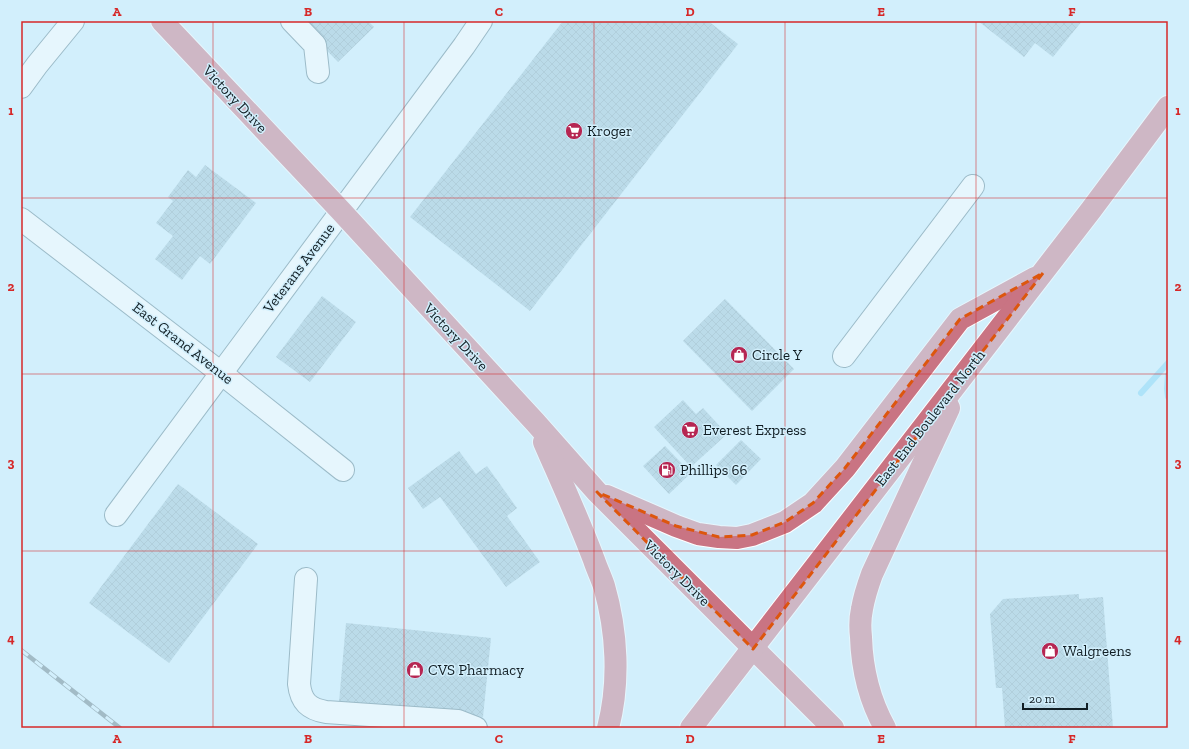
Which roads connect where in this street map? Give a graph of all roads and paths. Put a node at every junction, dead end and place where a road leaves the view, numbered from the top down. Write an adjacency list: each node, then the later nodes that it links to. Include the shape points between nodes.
1 (73, 21): 6 (street)
2 (162, 21): 9 (highway, Victory Drive)
3 (292, 21): 5 (street, via 315,45)
4 (481, 21): 9 (street, Veterans Avenue)
5 (318, 72)
6 (21, 87)
7 (1168, 107): 11 (highway, East End Boulevard North)
8 (974, 186): 12 (street)
9 (341, 212): 13 (street, Veterans Avenue); 15 (highway, Victory Drive)
10 (21, 218): 13 (street, East Grand Avenue)
11 (1043, 273): 14 (highway, East End Boulevard North); 17 (highway, via 960,319 846,468 813,503 785,522 737,538 698,534)
12 (844, 356)
13 (221, 372): 16 (street, East Grand Avenue); 18 (street, Veterans Avenue)
14 (966, 373): 20 (highway, East End Boulevard North); 25 (highway, via 872,574 861,610 861,654 864,675)
15 (535, 422): 17 (highway, Victory Drive); 22 (highway, via 585,534 604,585 611,618 615,667 614,694)
16 (343, 470)
17 (597, 492): 20 (highway, Victory Drive)
18 (116, 515)
19 (306, 579): 21 (street, via 299,684 300,693 311,707 326,712 458,721)
20 (753, 649): 23 (highway, East End Boulevard North); 24 (highway)
21 (476, 728)
22 (608, 728)
23 (691, 728)
24 (833, 728)
25 (885, 728)

